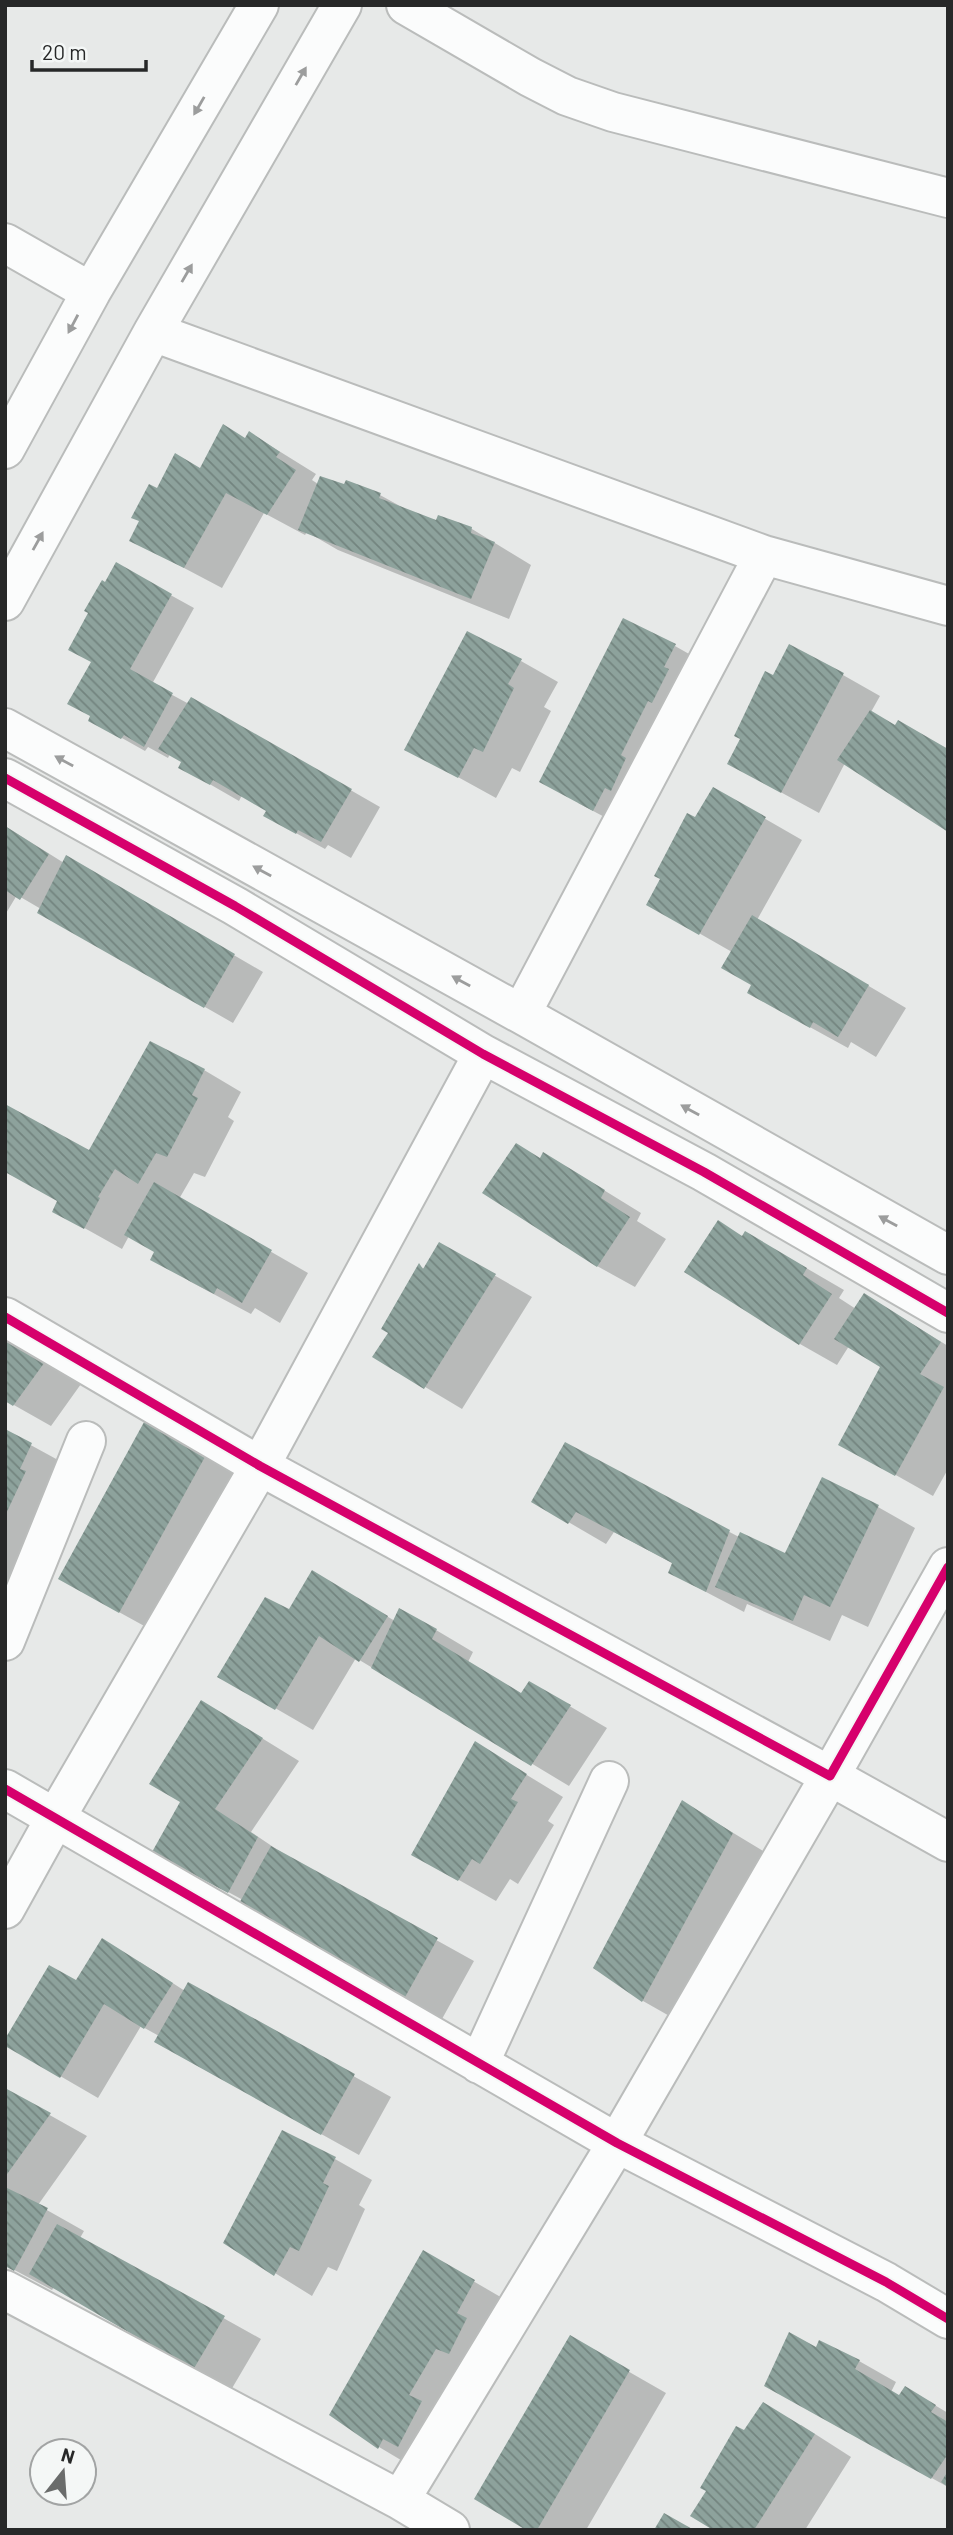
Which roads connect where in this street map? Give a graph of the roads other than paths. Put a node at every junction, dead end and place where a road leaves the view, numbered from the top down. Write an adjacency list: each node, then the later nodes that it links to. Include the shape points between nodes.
1 (258, 5): 6 (street, one-way to 6)
2 (342, 5): 7 (street, one-way to 2)
3 (406, 5): 4 (street, via 568,96 613,112)
4 (948, 198)
5 (5, 243): 6 (street)
6 (90, 292): 8 (street, one-way to 8)
7 (153, 332): 9 (street); 10 (street, one-way to 7)
8 (5, 449)
9 (764, 555): 11 (street); 14 (street)
10 (5, 601)
11 (948, 606)
12 (5, 728): 14 (street, one-way to 12)
13 (5, 778): 15 (street, via 235,906)
14 (521, 1014): 16 (street, one-way to 14)
15 (483, 1054): 17 (street, via 704,1172); 20 (street)
16 (948, 1255)
17 (948, 1313)
18 (5, 1318): 20 (street)
19 (86, 1441): 22 (street)
20 (260, 1466): 23 (street); 26 (street)
21 (948, 1567): 23 (street)
22 (5, 1641)
23 (830, 1776): 27 (street); 30 (street)
24 (609, 1781): 29 (street)
25 (5, 1789): 26 (street)
26 (56, 1817): 28 (street); 29 (street)
27 (948, 1842)
28 (5, 1909)
29 (479, 2064): 30 (street)
30 (617, 2143): 32 (street, via 886,2282); 33 (street)
31 (5, 2290): 33 (street)
32 (948, 2319)
33 (400, 2500): 34 (street)
34 (450, 2530)

